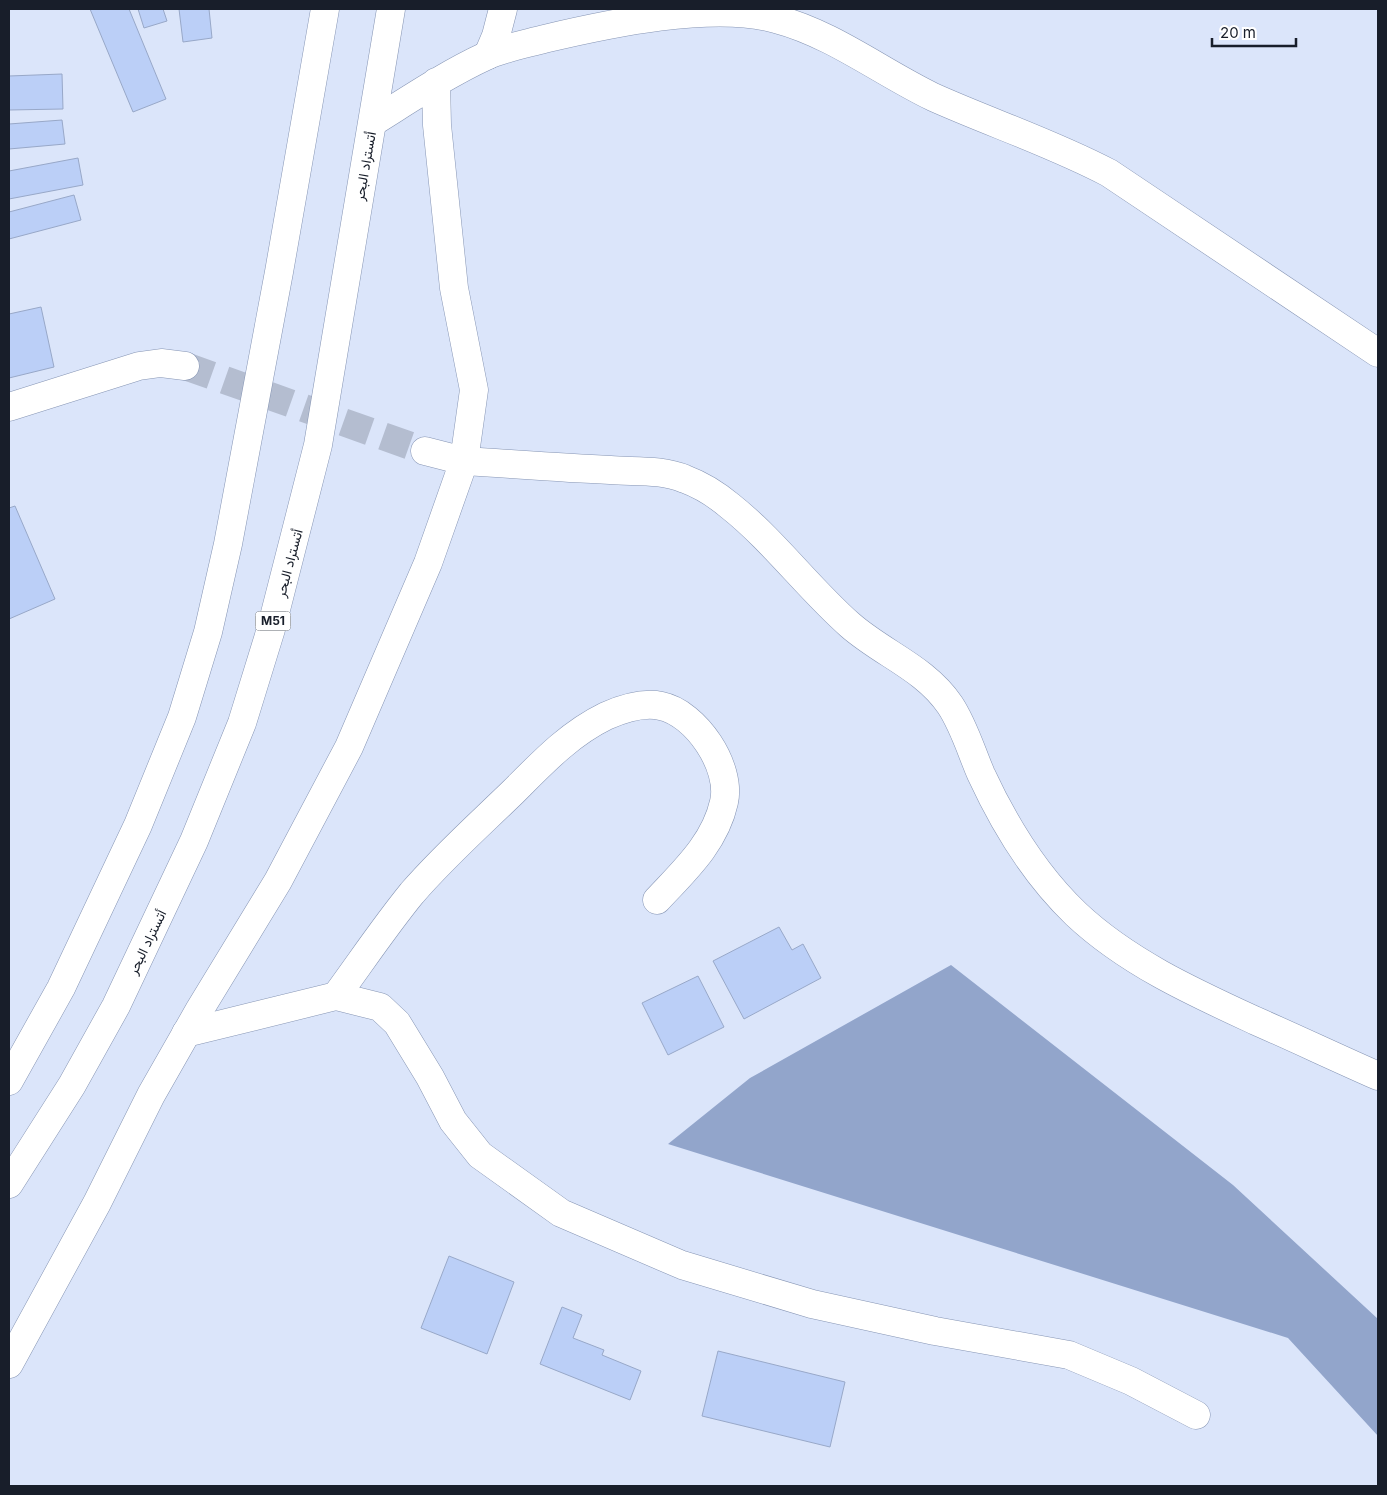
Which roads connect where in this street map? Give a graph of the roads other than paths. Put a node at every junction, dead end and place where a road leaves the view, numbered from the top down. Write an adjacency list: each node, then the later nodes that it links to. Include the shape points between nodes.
1 (325, 9): 16 (main road, via 280,272 208,632 182,717 138,825 61,988)
2 (391, 9): 6 (main road, أتستراد البحر / M51)
3 (502, 9): 4 (main road)
4 (488, 55): 5 (main road); 7 (main road, via 584,30 636,21 700,14 776,18 823,37 925,93 1074,154 1108,173)
5 (436, 82): 6 (main road); 11 (main road, via 437,125 454,288 474,390)
6 (372, 122): 17 (main road, أتستراد البحر / M51, via 318,445 271,629 242,723 194,841 116,1006 72,1085)
7 (1378, 353)
8 (185, 366): 9 (main road, via 161,363 139,366)
9 (9, 407)
10 (425, 450): 11 (main road)
11 (464, 461): 14 (main road, via 428,564 349,747 278,881); 15 (main road, via 642,470 684,478 729,505 776,547 852,626 936,686 965,734 1010,832 1030,862 1076,914 1111,943 1184,988)
12 (657, 900): 13 (main road, via 710,838 720,819 725,791 713,749 703,735 676,712 648,705 608,715 563,742 411,894)
13 (336, 996): 14 (main road); 19 (main road, via 380,1007 386,1012 397,1023 453,1121 480,1155 561,1214 682,1265 812,1304 935,1331 1069,1355 1131,1381)
14 (186, 1033): 18 (main road)
15 (1378, 1076)
16 (9, 1081)
17 (9, 1184)
18 (9, 1364)
19 (1196, 1415)

